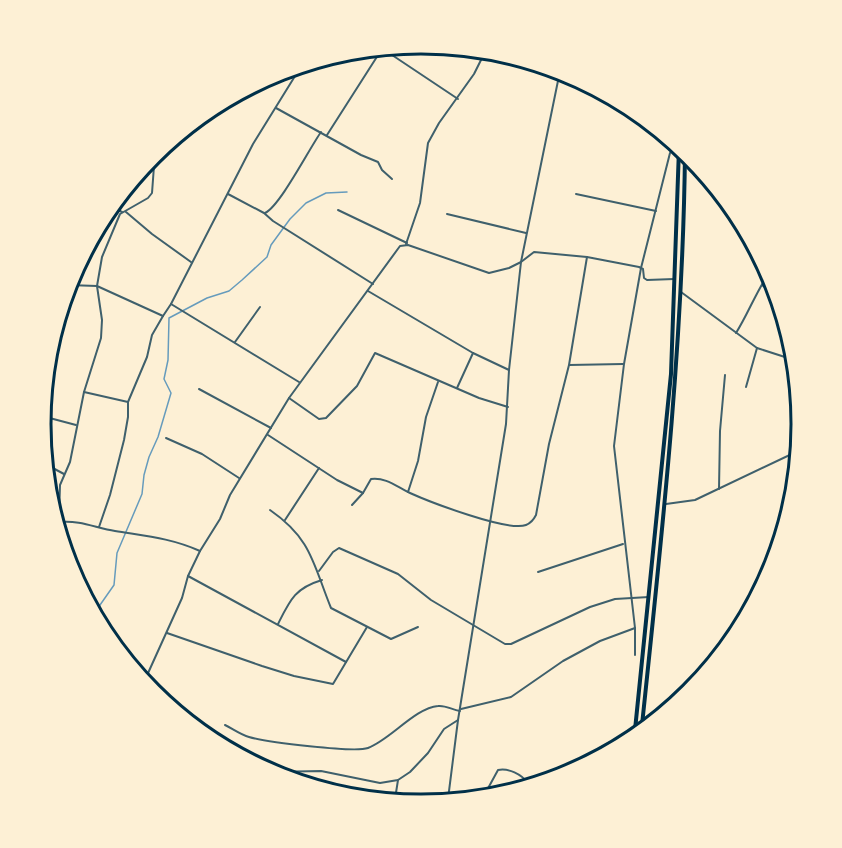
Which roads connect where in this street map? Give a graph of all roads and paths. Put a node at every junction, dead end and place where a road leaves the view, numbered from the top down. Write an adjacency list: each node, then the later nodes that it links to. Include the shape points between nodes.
1 (393, 55): 6 (street)
2 (377, 57): 9 (street)
3 (481, 59): 6 (street)
4 (295, 76): 7 (street)
5 (558, 80): 23 (street)
6 (458, 99): 24 (street, via 428,143 420,202)
7 (276, 108): 8 (street); 15 (street)
8 (321, 132): 9 (street); 21 (street, via 277,200)
9 (327, 135): 14 (street, via 378,162)
10 (670, 153): 19 (street)
11 (679, 158): 29 (main road)
12 (685, 164): 37 (main road)
13 (154, 168): 20 (street, via 152,193)
14 (392, 179)
15 (228, 194): 21 (street); 26 (street)
16 (576, 194): 19 (street)
17 (119, 210): 20 (street)
18 (338, 210): 24 (street)
19 (657, 211): 28 (street)
20 (124, 212): 26 (street); 34 (street, via 106,246)
21 (264, 213): 31 (street)
22 (447, 214): 23 (street)
23 (526, 233): 27 (street)
24 (406, 244): 27 (street, via 489,273); 31 (street, via 398,247)
25 (587, 257): 27 (street, via 534,252); 28 (street); 47 (street)
26 (191, 262): 38 (street)
27 (521, 262): 48 (street)
28 (641, 268): 29 (street, via 647,280); 46 (street)
29 (674, 279): 49 (main road)
30 (763, 282): 32 (street)
31 (373, 284): 36 (street)
32 (761, 284): 35 (street); 41 (street)
33 (78, 285): 34 (street)
34 (97, 286): 40 (street); 56 (street, via 101,338)
35 (765, 287)
36 (368, 291): 44 (street); 52 (street)
37 (681, 292): 41 (street); 49 (main road)
38 (171, 304): 40 (street); 42 (street)
39 (260, 307): 42 (street)
40 (163, 316): 58 (street, via 152,335)
41 (736, 333): 43 (street)
42 (235, 343): 52 (street)
43 (757, 348): 45 (street); 53 (street)
44 (473, 353): 48 (street); 55 (street)
45 (785, 357)
46 (624, 364): 47 (street); 81 (street, via 614,446)
47 (569, 365): 79 (street, via 536,515 525,526)
48 (508, 370): 59 (street)
49 (674, 374): 74 (main road); 88 (main road)
50 (725, 375): 70 (street)
51 (438, 381): 55 (street); 57 (street, via 375,353 357,386 326,418 319,419); 71 (street)
52 (300, 382): 57 (street)
53 (746, 387)
54 (199, 389): 62 (street)
55 (456, 389): 59 (street)
56 (84, 392): 58 (street); 61 (street)
57 (289, 398): 62 (street)
58 (128, 402): 80 (street, via 124,441)
59 (508, 407): 79 (street)
60 (51, 418): 61 (street)
61 (76, 425): 68 (street)
62 (271, 428): 63 (street)
63 (267, 435): 66 (street); 69 (street)
64 (166, 438): 69 (street, via 202,454)
65 (789, 455): 70 (street)
66 (319, 468): 72 (street); 77 (street)
67 (54, 469): 68 (street)
68 (64, 474): 73 (street)
69 (241, 479): 82 (street)
70 (719, 489): 74 (street, via 695,500)
71 (408, 492): 72 (street, via 377,478 371,479); 79 (street)
72 (363, 493): 75 (street)
73 (59, 500)
74 (666, 504): 100 (main road)
75 (352, 505)
76 (270, 510): 77 (street)
77 (285, 520): 83 (street, via 304,541)
78 (65, 522): 80 (street)
79 (490, 522): 90 (street)
80 (99, 527): 82 (street)
81 (624, 544): 84 (street); 87 (street)
82 (200, 550): 85 (street)
83 (319, 572): 86 (street); 90 (street, via 339,548 398,574 431,600)
84 (538, 572)
85 (188, 576): 89 (street); 94 (street)
86 (322, 580): 89 (street, via 296,593); 91 (street, via 331,608)
87 (632, 597): 88 (street); 90 (street, via 590,607 511,645); 93 (street)
88 (649, 597): 102 (main road)
89 (278, 624): 96 (street)
90 (474, 625): 98 (street)
91 (367, 627): 92 (street, via 391,639); 96 (street)
92 (418, 627)
93 (635, 628): 95 (street); 98 (street, via 563,660 511,697)
94 (167, 633): 96 (street, via 262,666 330,684 336,681); 97 (street)
95 (635, 655)
96 (346, 662)
97 (148, 674)
98 (460, 710): 99 (street); 101 (street, via 436,706 361,750 258,740)
99 (458, 720): 105 (street, via 444,729 428,753); 108 (street)
100 (642, 721)
101 (225, 725)
102 (635, 726)
103 (295, 772): 105 (street, via 321,771 380,783)
104 (524, 779): 106 (street, via 520,774 498,770)
105 (398, 780): 107 (street)
106 (488, 788)
107 (396, 793)
108 (449, 793)

